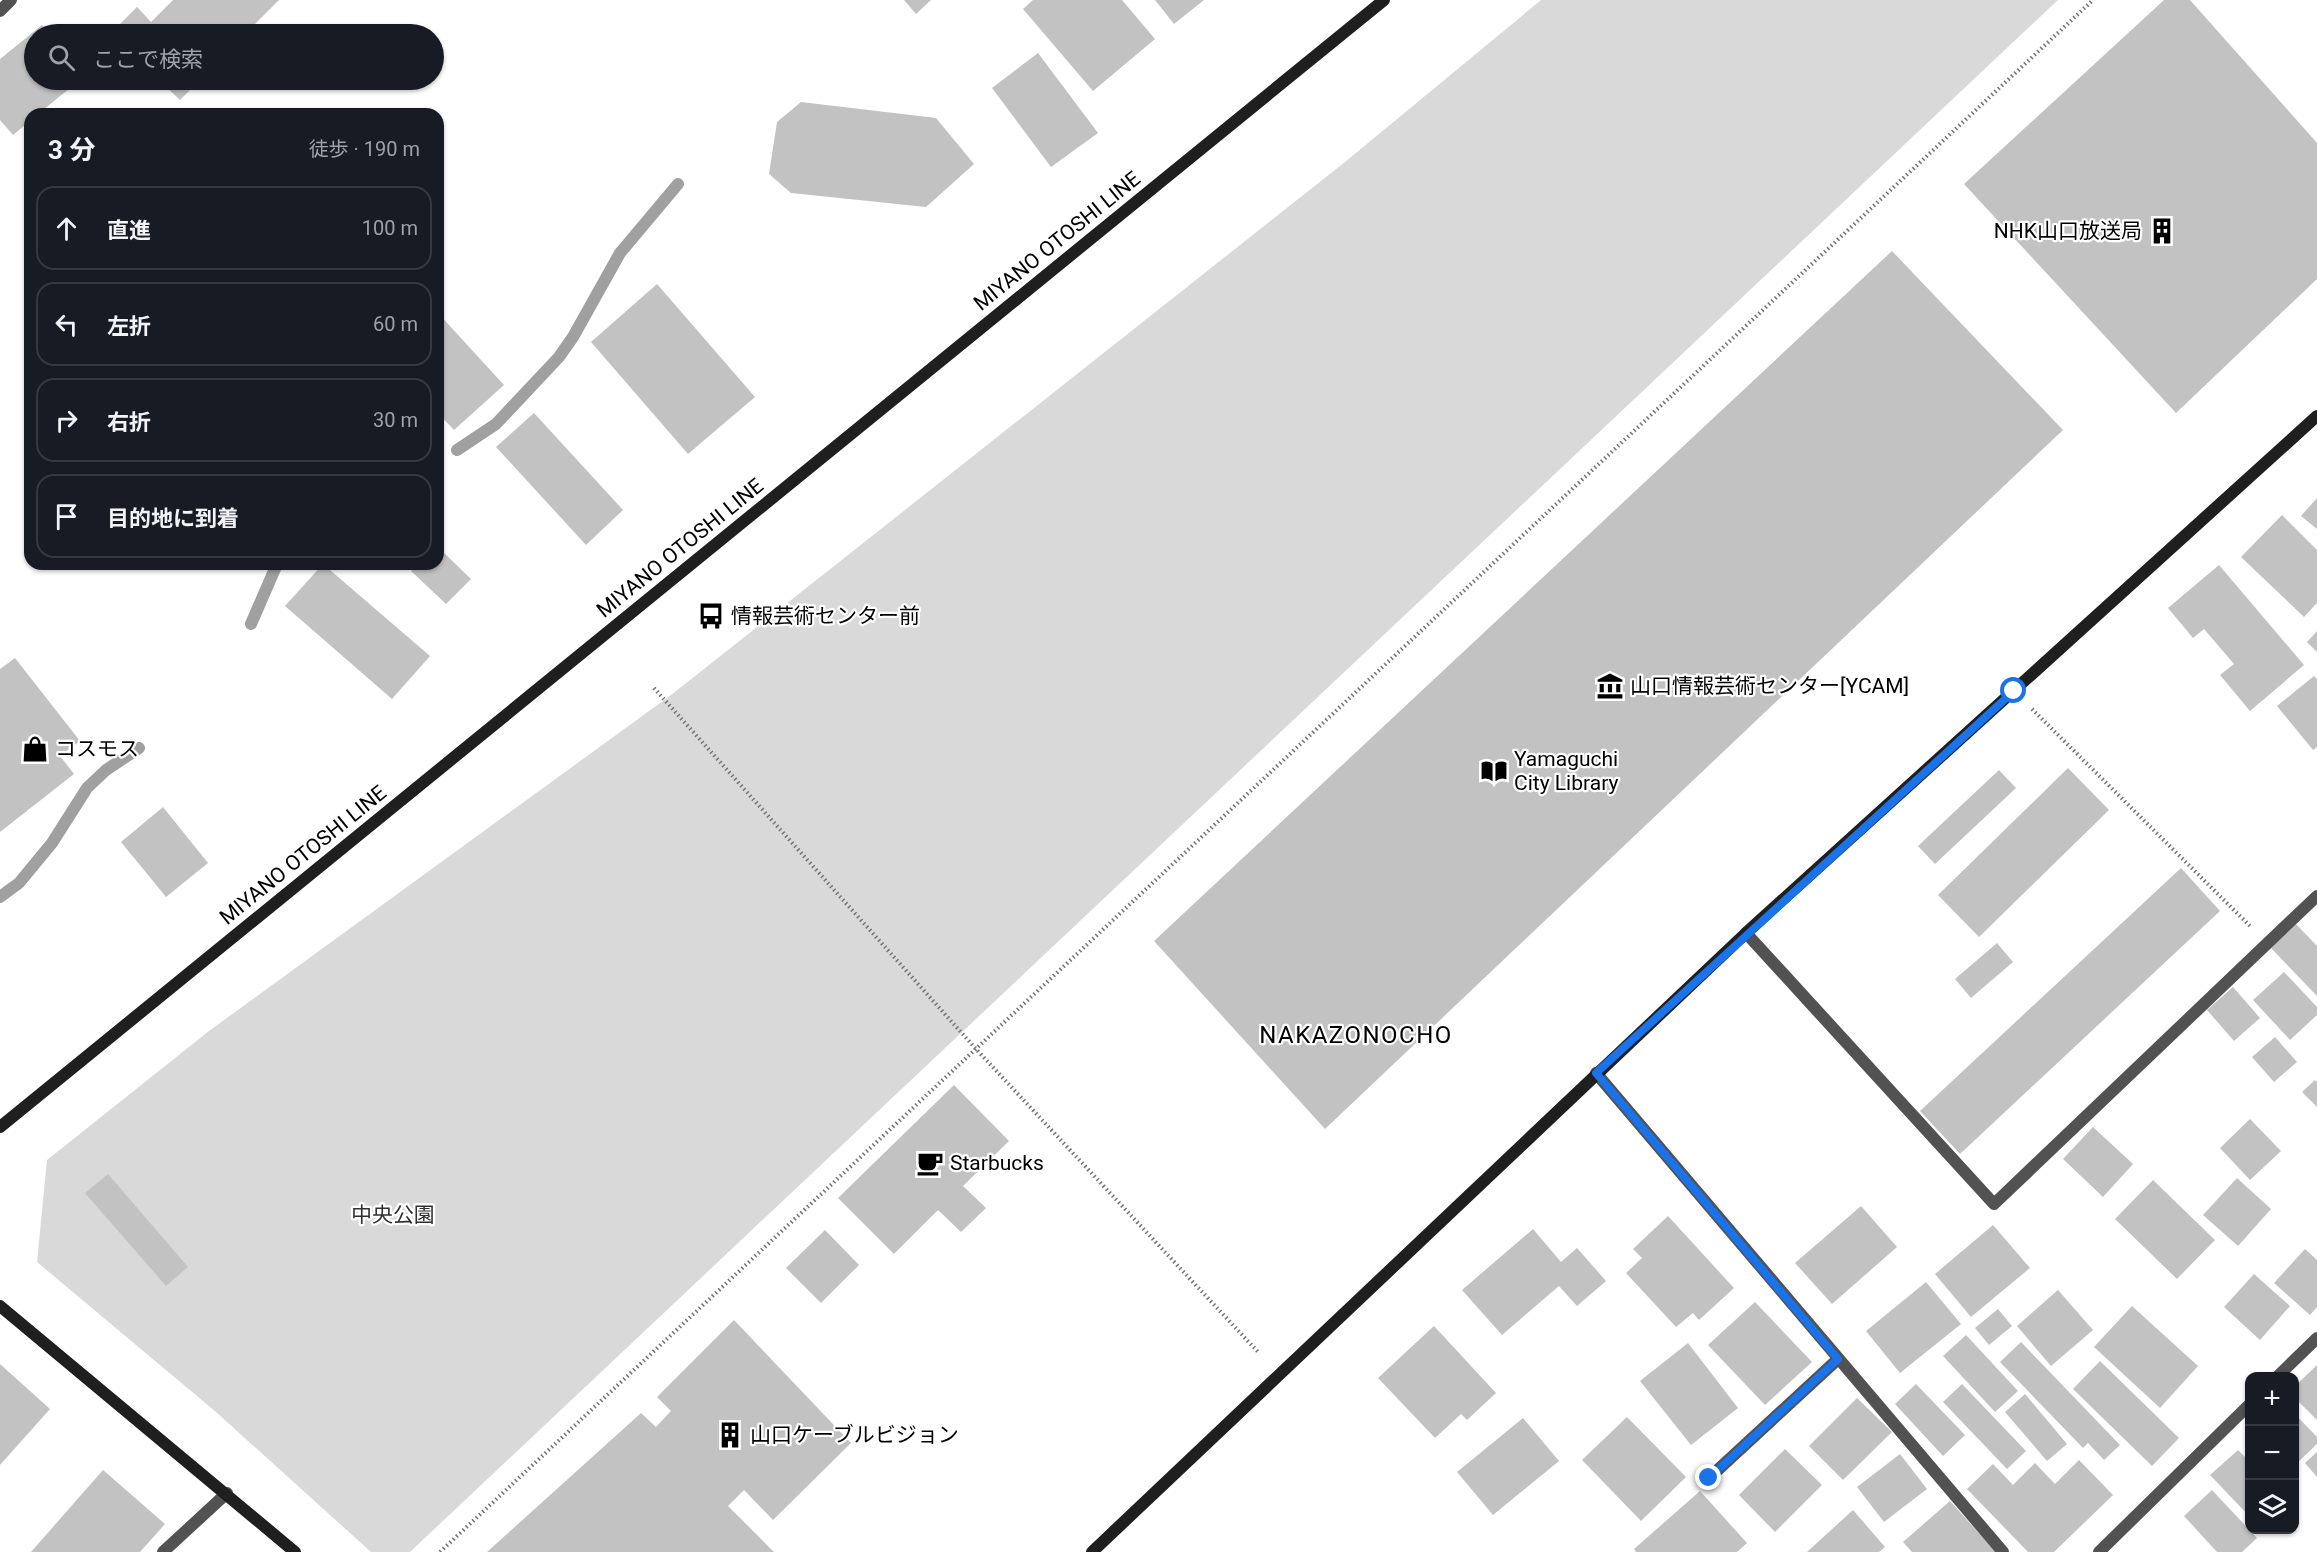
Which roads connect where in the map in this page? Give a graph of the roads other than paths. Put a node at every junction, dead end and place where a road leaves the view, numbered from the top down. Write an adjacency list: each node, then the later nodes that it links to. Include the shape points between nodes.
1 (11, 0): 3 (street)
2 (1384, 0): 8 (street, MIYANO OTOSHI LINE)
3 (0, 11)
4 (2317, 416): 6 (street)
5 (2317, 896): 6 (street, via 1994,1204)
6 (1746, 933): 7 (street)
7 (1596, 1073): 11 (street); 18 (street)
8 (0, 1127)
9 (0, 1306): 15 (street)
10 (2317, 1338): 12 (street)
11 (1838, 1359): 14 (street); 19 (street)
12 (2282, 1372)
13 (2245, 1409): 20 (street)
14 (1709, 1478)
15 (227, 1493): 16 (street); 17 (street)
16 (163, 1552)
17 (295, 1552)
18 (1092, 1552)
19 (2003, 1552)
20 (2099, 1552)

